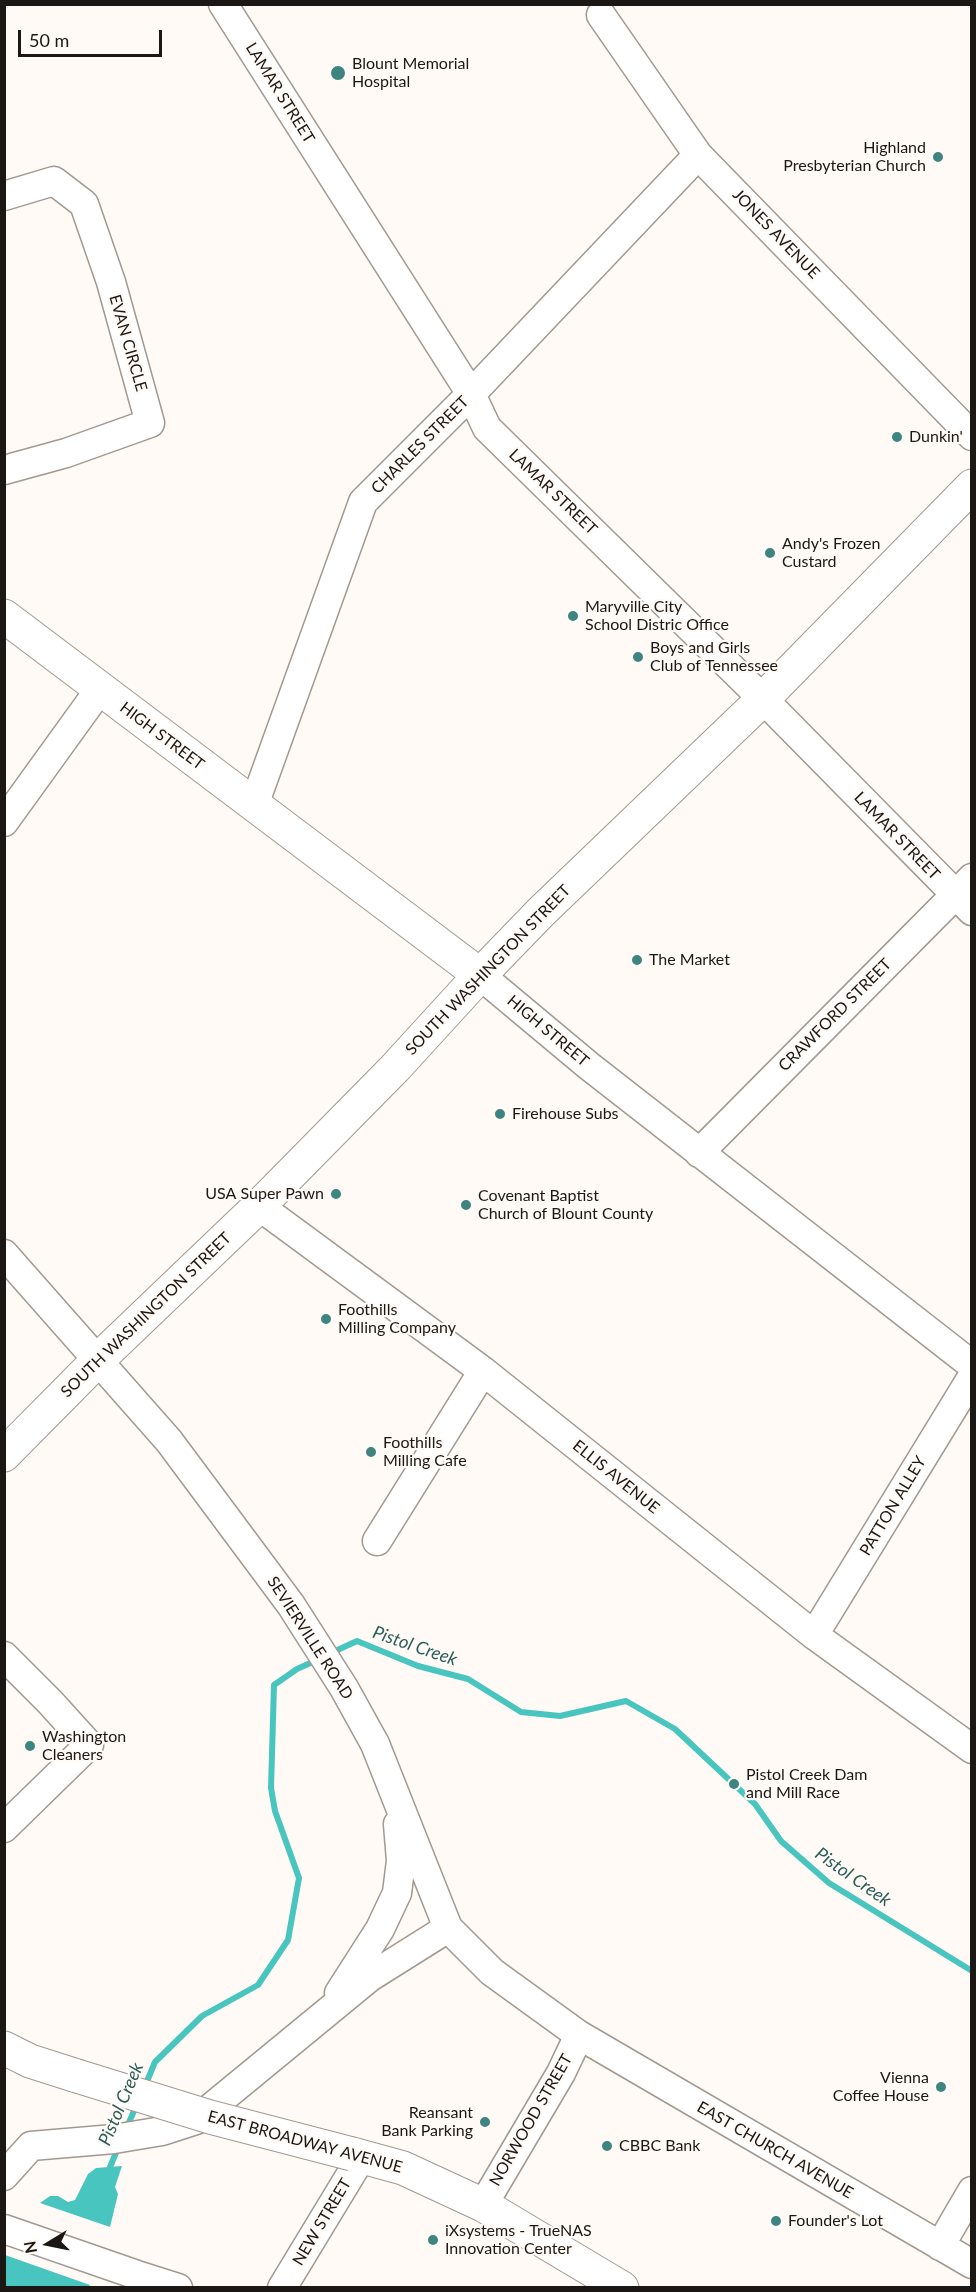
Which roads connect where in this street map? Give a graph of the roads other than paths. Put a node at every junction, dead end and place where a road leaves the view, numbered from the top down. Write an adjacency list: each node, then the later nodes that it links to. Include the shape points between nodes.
1 (223, 4): 5 (street, LAMAR STREET)
2 (601, 15): 3 (street, JONES AVENUE)
3 (698, 154): 5 (street, CHARLES STREET); 6 (street, JONES AVENUE)
4 (4, 196): 7 (street, EVAN CIRCLE, via 54,181 84,204 111,282 150,423)
5 (471, 394): 11 (street, LAMAR STREET, via 487,428); 12 (street, CHARLES STREET, via 363,502)
6 (972, 436)
7 (4, 470)
8 (972, 486): 11 (main road, SOUTH WASHINGTON STREET)
9 (4, 615): 10 (main road, HIGH STREET)
10 (100, 689): 12 (main road, HIGH STREET); 13 (street)
11 (763, 699): 14 (street, LAMAR STREET); 15 (main road, SOUTH WASHINGTON STREET)
12 (254, 805): 15 (main road, HIGH STREET)
13 (4, 822)
14 (966, 894): 16 (street, CRAWFORD STREET)
15 (480, 975): 16 (street, HIGH STREET); 17 (main road, SOUTH WASHINGTON STREET)
16 (699, 1153): 20 (street, HIGH STREET)
17 (259, 1206): 19 (main road, SOUTH WASHINGTON STREET); 21 (street, ELLIS AVENUE)
18 (4, 1254): 19 (street, SEVIERVILLE ROAD)
19 (99, 1359): 23 (main road, SOUTH WASHINGTON STREET); 28 (street, SEVIERVILLE ROAD, via 169,1441 291,1605 375,1744)
20 (972, 1365)
21 (483, 1371): 24 (street); 25 (street, ELLIS AVENUE)
22 (972, 1377): 25 (street, PATTON ALLEY)
23 (4, 1455)
24 (377, 1541)
25 (814, 1635): 27 (street, ELLIS AVENUE)
26 (4, 1656): 29 (street, via 89,1745)
27 (972, 1749)
28 (397, 1798): 30 (street, SEVIERVILLE ROAD); 31 (street, via 401,1861 397,1893 380,1929)
29 (4, 1828)
30 (448, 1928): 31 (street, via 370,1977); 32 (street, SEVIERVILLE ROAD, via 492,1972)
31 (326, 2013): 35 (street, via 196,2120 162,2131 114,2139 31,2146)
32 (579, 2035): 37 (street, NORWOOD STREET, via 561,2073); 39 (street, EAST CHURCH AVENUE)
33 (4, 2049): 34 (main road, EAST BROADWAY AVENUE, bridge, via 30,2061 210,2117)
34 (357, 2155): 37 (main road, EAST BROADWAY AVENUE, via 403,2168); 42 (street, NEW STREET)
35 (4, 2176)
36 (972, 2192): 39 (street)
37 (483, 2205): 43 (main road, EAST BROADWAY AVENUE)
38 (4, 2229): 41 (street)
39 (940, 2246): 40 (street, EAST CHURCH AVENUE)
40 (972, 2264)
41 (178, 2288)
42 (282, 2288)
43 (622, 2288)

